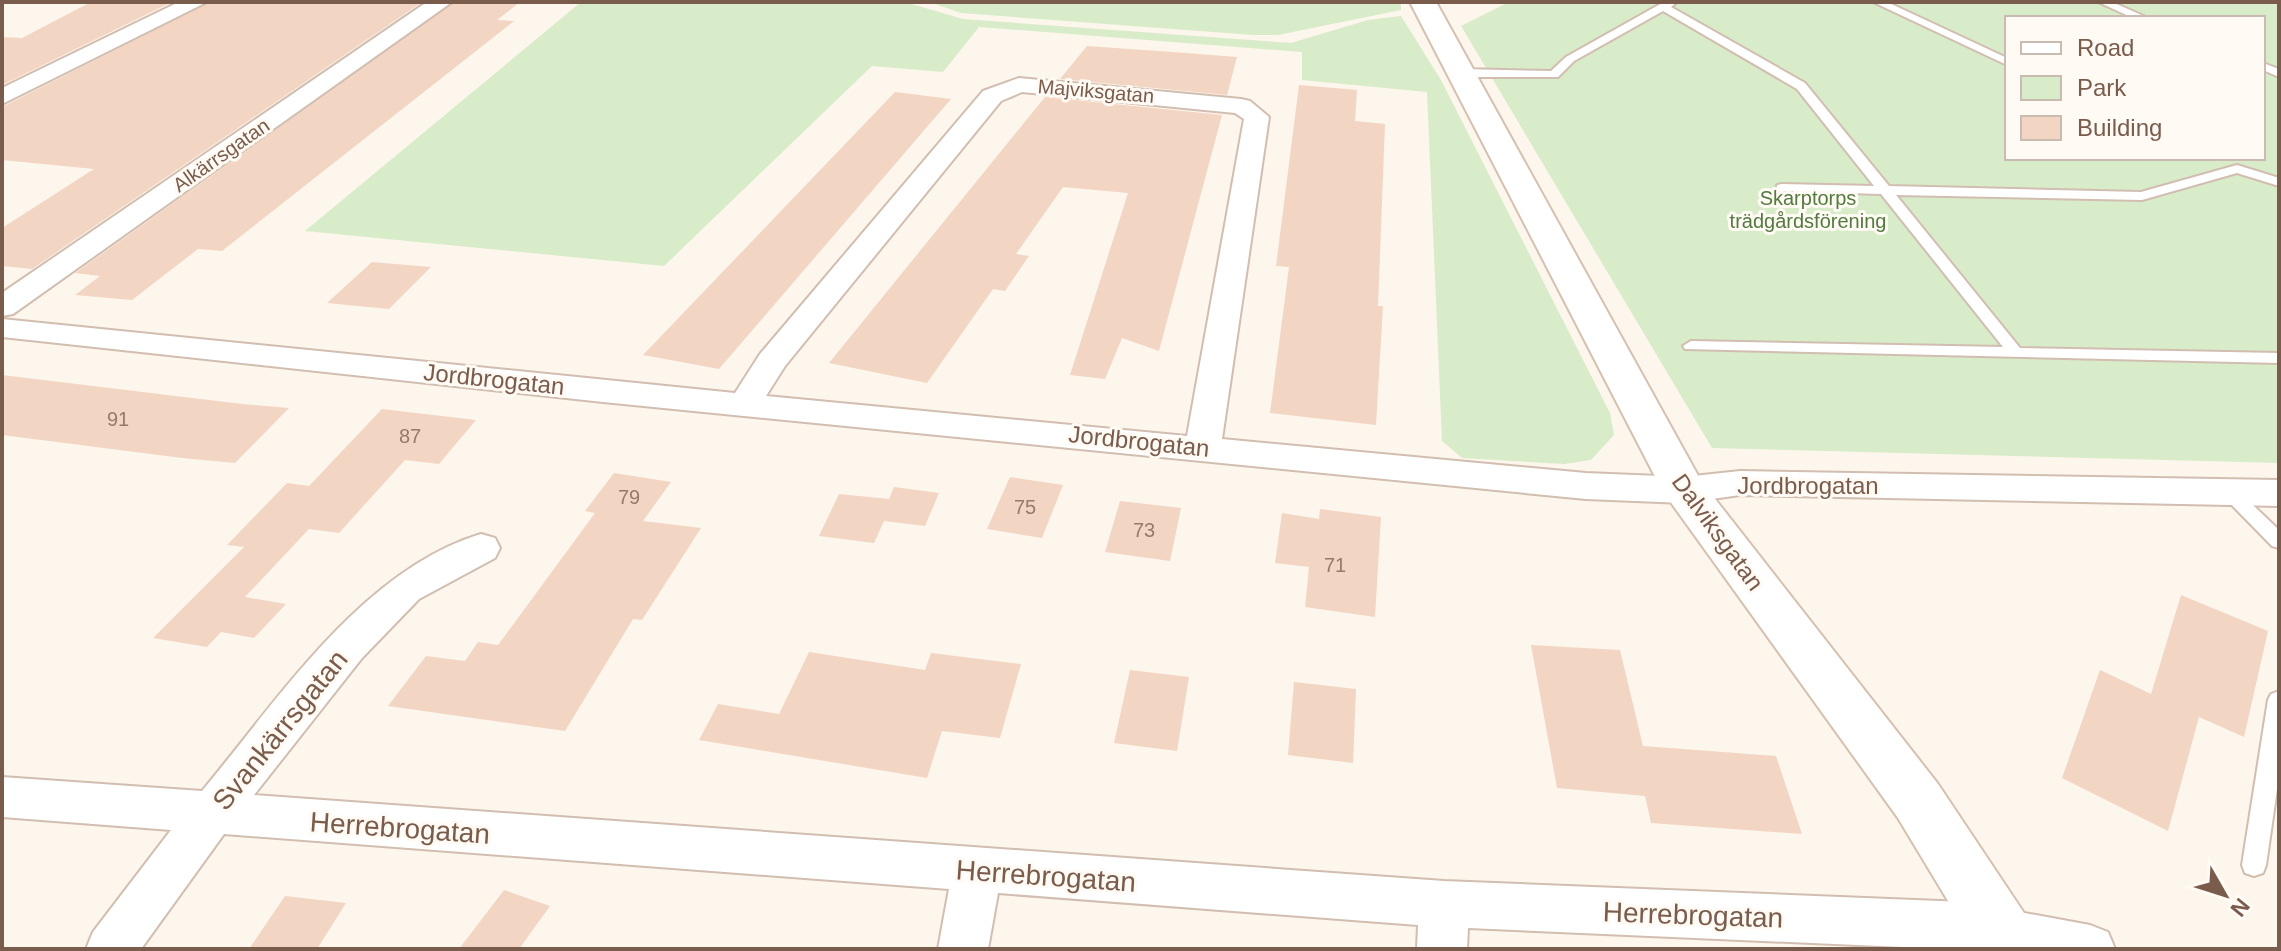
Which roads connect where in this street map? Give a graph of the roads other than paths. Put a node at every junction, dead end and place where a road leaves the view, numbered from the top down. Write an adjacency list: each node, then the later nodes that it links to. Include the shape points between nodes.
1 (196, 2): 10 (street)
2 (441, 2): 16 (street, Alkärrsgatan)
3 (1423, 2): 9 (street, Dalviksgatan)
4 (1878, 2): 8 (lane)
5 (2103, 2): 7 (lane)
6 (1668, 5): 9 (lane, via 1570,59 1554,75); 15 (lane, via 1801,86)
7 (2138, 16)
8 (2005, 61)
9 (1461, 73): 23 (street, Dalviksgatan)
10 (2, 97)
11 (2218, 160): 12 (lane)
12 (2237, 169): 13 (lane); 15 (lane, via 2142,196)
13 (2279, 182)
14 (1782, 188): 15 (lane)
15 (1887, 190): 19 (lane)
16 (2, 307)
17 (2, 328): 21 (street, Jordbrogatan)
18 (1691, 346): 19 (lane)
19 (2016, 353): 20 (lane)
20 (2279, 358)
21 (746, 402): 22 (street, Jordbrogatan); 22 (street, Majviksgatan, via 771,361 992,96 1019,85 1118,92 1241,106 1257,117)
22 (1203, 447): 23 (street, Jordbrogatan, via 1586,486)
23 (1684, 490): 24 (street, Jordbrogatan, via 1740,483); 34 (street, Dalviksgatan, via 1918,801)
24 (2229, 492): 25 (street, Jordbrogatan); 26 (lane)
25 (2279, 493)
26 (2279, 541)
27 (481, 548): 30 (street, Svankärrsgatan, via 405,589 347,647)
28 (2279, 700): 31 (lane)
29 (2, 797): 30 (street, Herrebrogatan)
30 (212, 813): 32 (street, Herrebrogatan); 35 (street, Svankärrsgatan)
31 (2254, 865)
32 (977, 871): 33 (street, Herrebrogatan); 36 (street)
33 (1443, 927): 34 (street, Herrebrogatan)
34 (2006, 940): 37 (street, Herrebrogatan)
35 (111, 949)
36 (963, 949)
37 (2090, 949)

